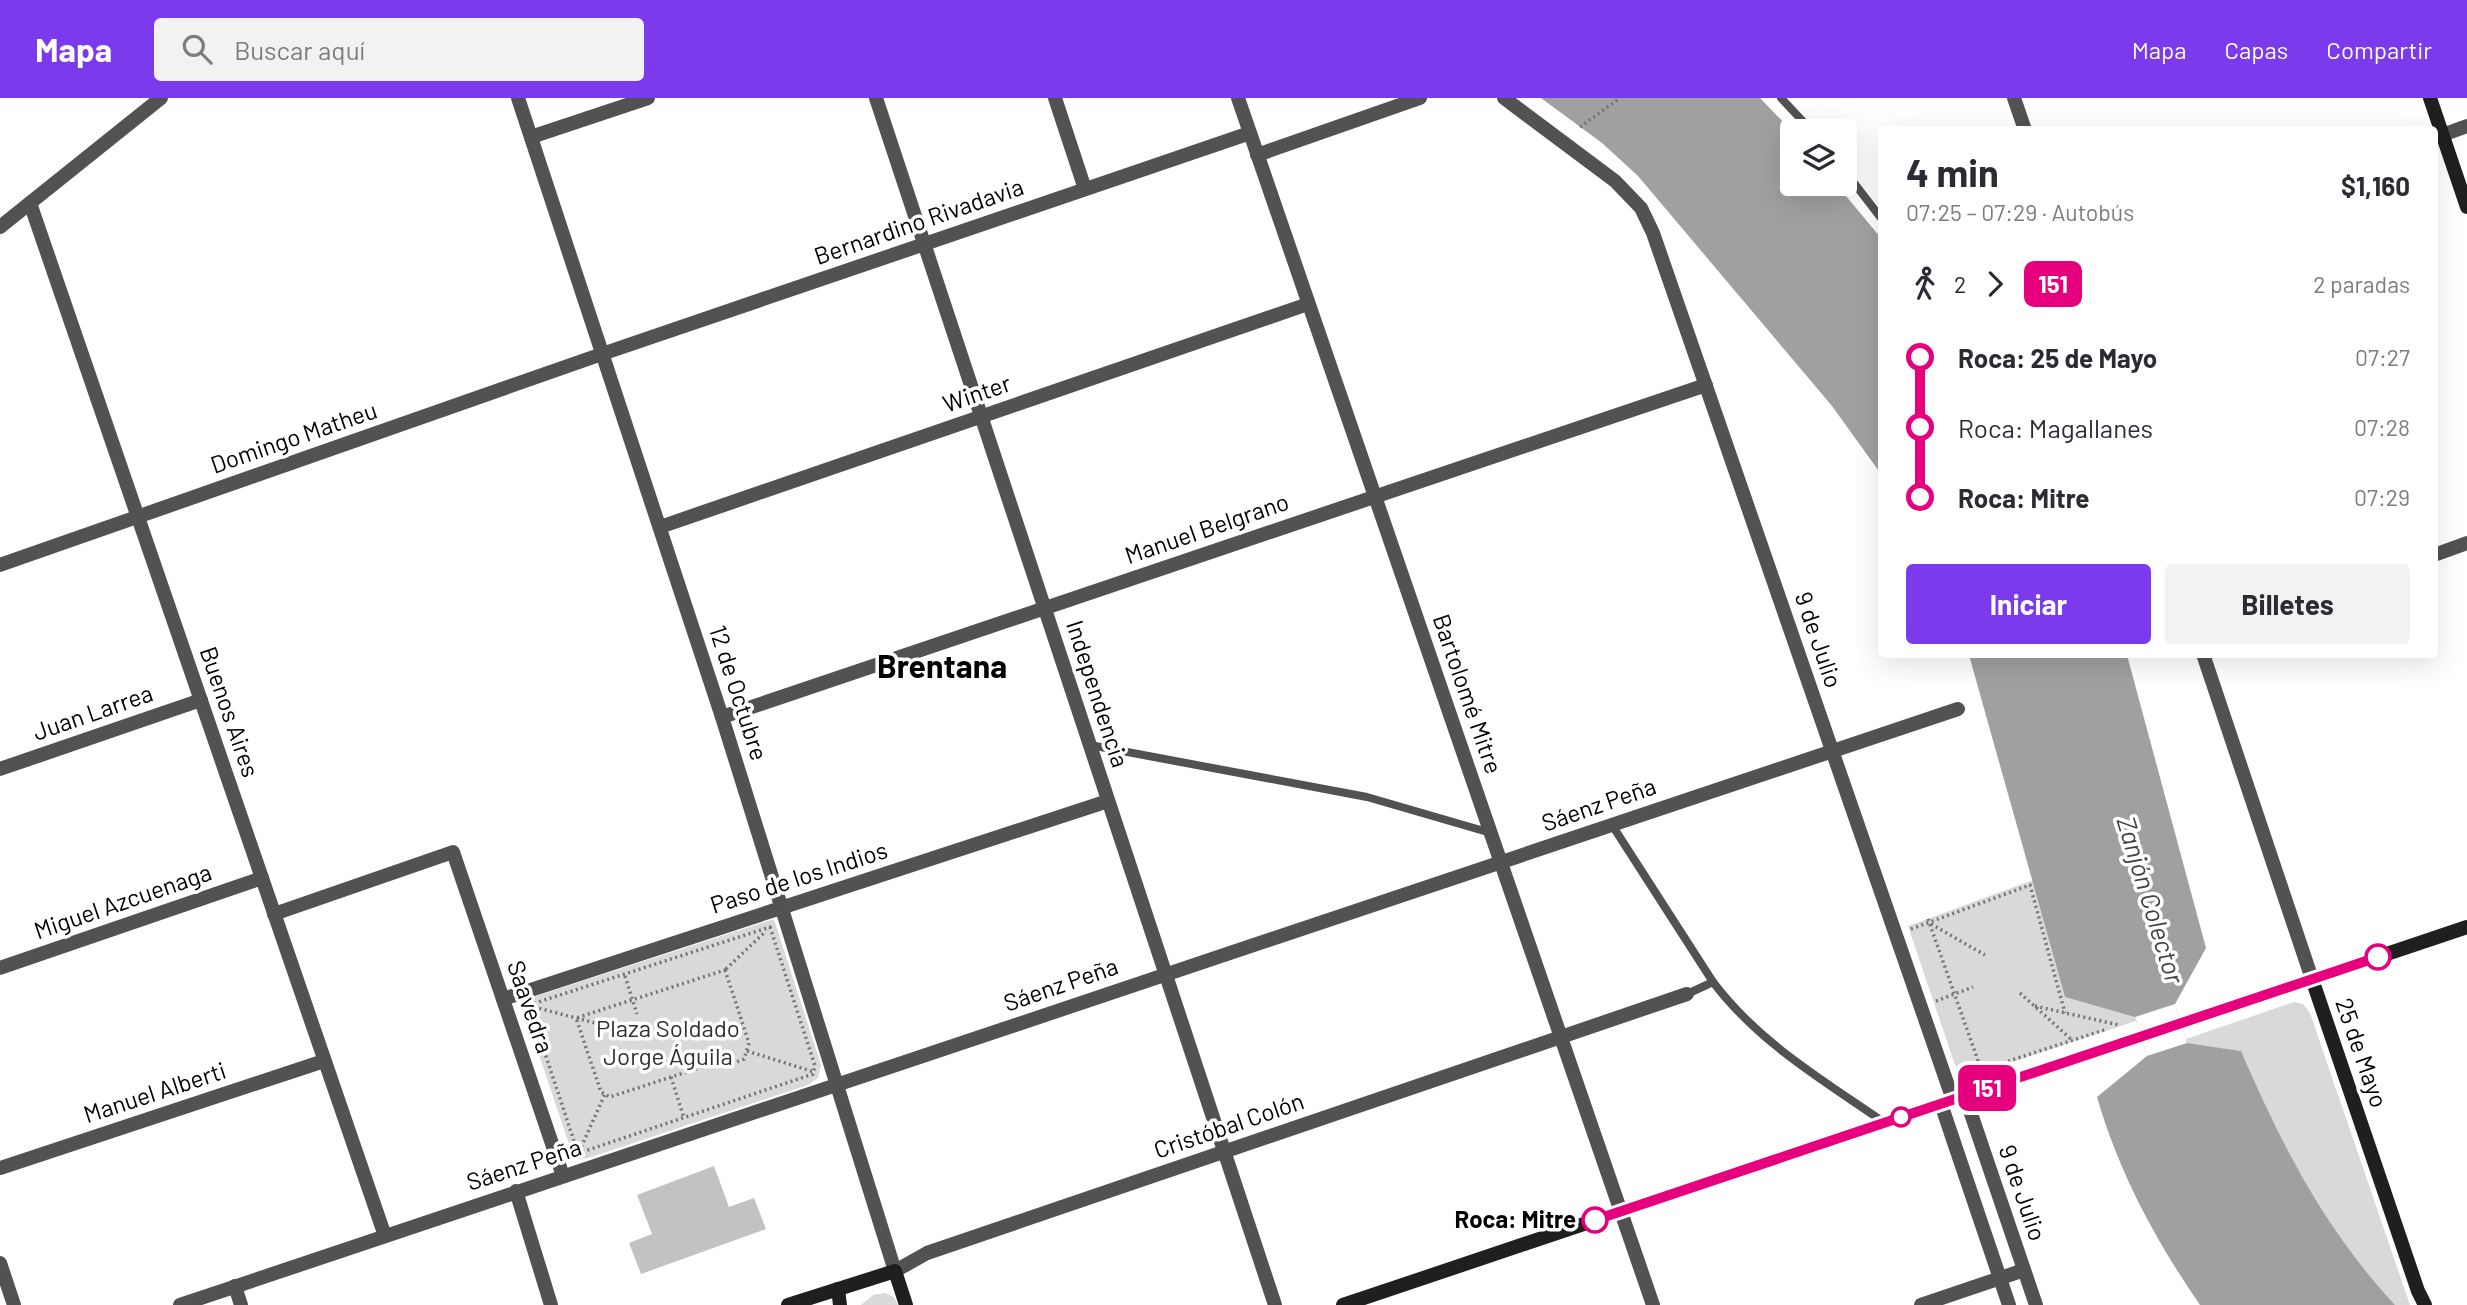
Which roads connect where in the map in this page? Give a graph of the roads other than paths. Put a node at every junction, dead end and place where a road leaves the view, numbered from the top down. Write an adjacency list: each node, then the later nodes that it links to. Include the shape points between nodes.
1 (161, 98): 22 (street)
2 (518, 98): 18 (street, 12 de Octubre)
3 (648, 98): 18 (street)
4 (876, 98): 26 (street, Independencia)
5 (1055, 98): 21 (street)
6 (1238, 98): 16 (street, Bartolomé Mitre)
7 (1420, 98): 19 (street)
8 (1504, 98): 29 (street, 9 de Julio, via 1615,181 1641,208)
9 (1781, 98): 12 (lane)
10 (2014, 98): 13 (street)
11 (2430, 98): 14 (main road)
12 (1801, 119)
13 (2024, 126)
14 (2436, 126)
15 (2467, 127): 17 (street)
16 (1250, 133): 19 (street, Bartolomé Mitre); 21 (street, Bernardino Rivadavia)
17 (2438, 136): 23 (main road)
18 (531, 137): 28 (street, 12 de Octubre)
19 (1257, 155): 27 (street, Bartolomé Mitre)
20 (1857, 187): 24 (lane)
21 (1085, 189): 26 (street, Bernardino Rivadavia)
22 (30, 203): 25 (street); 32 (street, Buenos Aires)
23 (2467, 207)
24 (1878, 214)
25 (0, 227)
26 (924, 244): 28 (street, Bernardino Rivadavia); 30 (street, Independencia)
27 (1308, 304): 30 (street, Winter); 31 (street, Bartolomé Mitre)
28 (602, 354): 32 (street, Domingo Matheu); 33 (street, 12 de Octubre)
29 (1706, 385): 31 (street, Manuel Belgrano); 43 (street, 9 de Julio)
30 (981, 416): 33 (street, Winter); 37 (street, Independencia)
31 (1375, 496): 37 (street, Manuel Belgrano); 47 (street, Bartolomé Mitre)
32 (138, 516): 36 (street, Domingo Matheu); 39 (street, Buenos Aires)
33 (660, 527): 41 (street, 12 de Octubre)
34 (2467, 543): 35 (street)
35 (2438, 554)
36 (0, 565)
37 (1045, 608): 41 (street, Manuel Belgrano); 42 (street, Independencia)
38 (2204, 658): 55 (street, 25 de Mayo)
39 (201, 700): 44 (street, Juan Larrea); 49 (street, Buenos Aires)
40 (1958, 709): 43 (street, Sáenz Peña)
41 (722, 717): 50 (street, 12 de Octubre)
42 (1090, 745): 45 (street, Independencia); 47 (lane, via 1367,796)
43 (1833, 751): 46 (street, Sáenz Peña); 62 (street, 9 de Julio)
44 (0, 769)
45 (1108, 801): 50 (street, Paso de los Indios); 54 (street, Independencia)
46 (1612, 825): 48 (street, Sáenz Peña); 56 (lane)
47 (1490, 833): 48 (street, Bartolomé Mitre)
48 (1500, 862): 54 (street, Sáenz Peña); 59 (street, Bartolomé Mitre)
49 (262, 878): 51 (street, Buenos Aires); 53 (street, Miguel Azcuenaga)
50 (782, 908): 58 (street, Paso de los Indios); 61 (street, 12 de Octubre)
51 (274, 914): 58 (street, Saavedra, via 453,852); 60 (street, Buenos Aires)
52 (2467, 927): 55 (main road)
53 (0, 968)
54 (1166, 974): 61 (street, Sáenz Peña); 64 (street, Independencia)
55 (2312, 979): 62 (main road); 89 (main road, 25 de Mayo)
56 (1713, 982): 57 (lane); 63 (lane, via 1768,1041)
57 (1687, 994): 59 (street, Cristóbal Colón)
58 (503, 999): 66 (street, Saavedra)
59 (1560, 1037): 64 (street, Cristóbal Colón); 68 (street, Bartolomé Mitre)
60 (324, 1061): 65 (street, Manuel Alberti); 69 (street, Buenos Aires)
61 (837, 1084): 66 (street, Sáenz Peña); 72 (street, 12 de Octubre)
62 (1953, 1100): 63 (main road); 71 (street, 9 de Julio); 73 (street, 9 de Julio)
63 (1885, 1123): 68 (main road)
64 (1225, 1151): 72 (street, Cristóbal Colón, via 927,1253); 83 (street, Independencia)
65 (0, 1168)
66 (563, 1176): 67 (street, Sáenz Peña)
67 (516, 1191): 69 (street, Sáenz Peña); 79 (street)
68 (1620, 1212): 84 (main road); 85 (street, Bartolomé Mitre)
69 (384, 1236): 74 (street, Sáenz Peña)
70 (0, 1263): 76 (street)
71 (2024, 1270): 73 (street); 88 (street, 9 de Julio)
72 (895, 1272): 75 (main road, Cristóbal Colón); 82 (main road, 12 de Octubre)
73 (2000, 1278): 86 (street); 87 (street, 9 de Julio)
74 (235, 1286): 77 (street, Sáenz Peña); 78 (street)
75 (838, 1289): 80 (main road, Cristóbal Colón); 81 (main road)
76 (15, 1305)
77 (180, 1305)
78 (241, 1305)
79 (551, 1305)
80 (788, 1305)
81 (840, 1305)
82 (906, 1305)
83 (1276, 1305)
84 (1343, 1305)
85 (1653, 1305)
86 (1921, 1305)
87 (2009, 1305)
88 (2036, 1305)
89 (2425, 1305)

